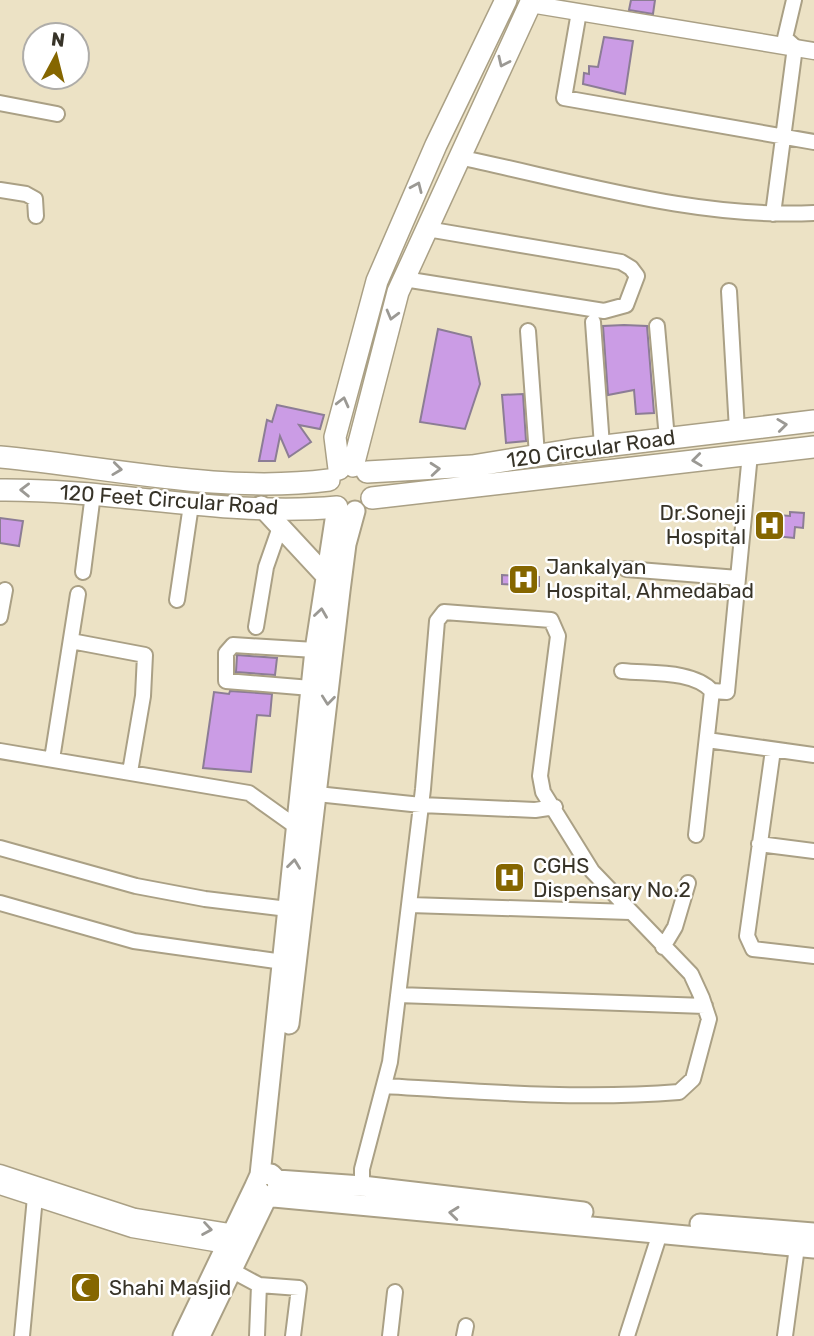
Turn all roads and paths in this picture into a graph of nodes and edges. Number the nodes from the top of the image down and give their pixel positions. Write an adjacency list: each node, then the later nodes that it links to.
1 (506, 0): 30 (main road, one-way to 1)
2 (794, 0): 5 (street)
3 (531, 2): 4 (street); 11 (main road, one-way to 11)
4 (579, 12): 5 (street); 9 (street)
5 (795, 47): 6 (street); 9 (street)
6 (814, 51)
7 (0, 103): 8 (street)
8 (57, 114)
9 (783, 137): 10 (street); 14 (street)
10 (814, 142)
11 (458, 157): 14 (street); 16 (main road)
12 (0, 190): 15 (street)
13 (814, 213): 14 (street)
14 (773, 214)
15 (36, 216)
16 (427, 229): 17 (main road); 17 (street)
17 (404, 279): 30 (main road, one-way to 30)
18 (729, 291): 23 (street)
19 (593, 322): 25 (street)
20 (657, 326): 24 (street)
21 (528, 331): 28 (street)
22 (814, 421): 23 (main road, 120 Circular Road, one-way to 22)
23 (737, 430): 24 (main road, 120 Circular Road)
24 (667, 439): 25 (main road, 120 Circular Road)
25 (602, 446): 28 (main road, 120 Circular Road)
26 (814, 447): 27 (main road, 120 Circular Road)
27 (750, 454): 33 (main road, 120 Circular Road, one-way to 33); 41 (street)
28 (537, 455): 30 (main road, 120 Circular Road, one-way to 28)
29 (0, 457): 30 (main road, 120 Feet Circular Road, one-way to 30)
30 (347, 472): 33 (main road); 36 (main road)
31 (0, 490): 32 (main road, 120 Feet Circular Road, one-way to 31)
32 (93, 494): 34 (main road, 120 Feet Circular Road); 39 (street)
33 (372, 498): 36 (main road)
34 (191, 505): 35 (main road, 120 Feet Circular Road); 44 (street)
35 (261, 506): 36 (main road, 120 Feet Circular Road); 37 (main road)
36 (346, 509): 40 (main road); 58 (main road, one-way to 58)
37 (280, 527): 40 (main road); 46 (street)
38 (626, 569): 41 (street)
39 (83, 572)
40 (326, 576): 48 (main road, one-way to 40)
41 (738, 578): 51 (street)
42 (5, 590): 45 (street)
43 (78, 594): 47 (street)
44 (177, 600)
45 (0, 617)
46 (256, 627)
47 (71, 640): 56 (street); 57 (street)
48 (315, 650): 50 (main road); 50 (street)
49 (622, 671): 51 (street)
50 (312, 688): 61 (main road)
51 (712, 691): 52 (street)
52 (707, 740): 53 (street); 62 (street)
53 (773, 750): 55 (street); 63 (street)
54 (0, 751): 56 (street)
55 (814, 755)
56 (52, 759): 57 (street)
57 (130, 772): 61 (street)
58 (317, 794): 59 (street); 78 (main road)
59 (421, 805): 60 (street); 60 (street); 68 (street)
60 (555, 807): 70 (street)
61 (298, 828): 69 (main road, one-way to 61)
62 (696, 835)
63 (759, 845): 65 (street); 72 (street)
64 (0, 848): 69 (street)
65 (814, 851)
66 (688, 883): 71 (street)
67 (0, 903): 73 (street)
68 (410, 905): 70 (street); 74 (street)
69 (288, 909): 73 (main road)
70 (630, 912): 71 (street)
71 (663, 947): 75 (street)
72 (814, 956)
73 (283, 962): 78 (main road)
74 (398, 995): 75 (street); 76 (street)
75 (705, 1006): 76 (street)
76 (385, 1086): 80 (street)
77 (0, 1173): 82 (street)
78 (267, 1185): 80 (main road); 83 (main road, one-way to 78); 86 (main road)
79 (0, 1186): 81 (street)
80 (362, 1186): 83 (main road)
81 (35, 1197): 82 (street); 91 (street)
82 (134, 1223): 86 (street)
83 (626, 1223): 84 (main road); 85 (main road)
84 (660, 1233): 87 (main road); 97 (street)
85 (814, 1233)
86 (237, 1240): 88 (main road); 92 (main road)
87 (806, 1247): 98 (street)
88 (231, 1270): 89 (street); 93 (main road)
89 (258, 1285): 94 (street); 95 (street)
90 (395, 1292): 96 (street)
91 (22, 1336)
92 (183, 1336)
93 (200, 1336)
94 (257, 1336)
95 (293, 1336)
96 (390, 1336)
97 (627, 1336)
98 (785, 1336)

